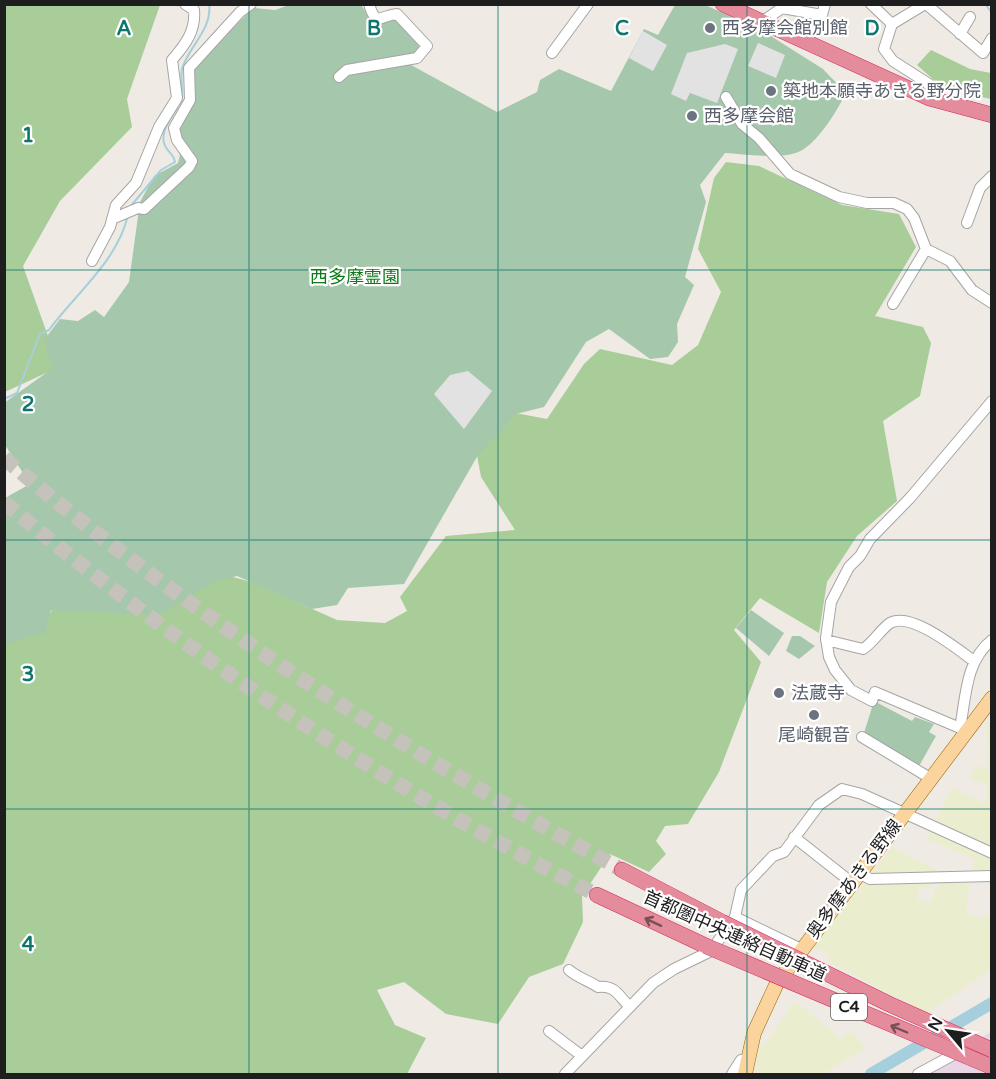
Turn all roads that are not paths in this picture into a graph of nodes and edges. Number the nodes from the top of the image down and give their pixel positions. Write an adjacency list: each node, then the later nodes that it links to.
1 (185, 4): 15 (street)
2 (251, 4): 16 (street)
3 (369, 4): 18 (street)
4 (588, 4): 17 (street)
5 (723, 4): 10 (highway)
6 (825, 4): 10 (street)
7 (871, 4): 12 (street)
8 (925, 4): 9 (street); 12 (street)
9 (940, 9): 13 (street)
10 (753, 14): 20 (highway)
11 (970, 16): 13 (street)
12 (892, 24): 20 (street)
13 (960, 34): 14 (street)
14 (992, 38)
15 (187, 42): 16 (street); 23 (street)
16 (205, 46): 23 (street)
17 (552, 53)
18 (339, 77)
19 (726, 97): 25 (street)
20 (929, 98): 21 (highway)
21 (992, 115)
22 (992, 176): 24 (street)
23 (117, 217): 26 (street)
24 (967, 223)
25 (926, 249): 27 (street); 28 (street)
26 (92, 261)
27 (992, 303)
28 (893, 304)
29 (990, 405): 30 (street)
30 (826, 640): 32 (street); 34 (street)
31 (992, 640): 32 (street)
32 (974, 661): 34 (street)
33 (992, 698): 34 (main road, 奥多摩あきる野線)
34 (963, 731): 36 (main road, 奥多摩あきる野線)
35 (862, 737): 36 (street)
36 (930, 778): 37 (main road, 奥多摩あきる野線)
37 (904, 813): 38 (street); 39 (street); 42 (main road, 奥多摩あきる野線)
38 (794, 837): 42 (street); 44 (street)
39 (992, 853)
40 (622, 870): 44 (highway, 首都圏中央連絡自動車道 / C4)
41 (992, 876): 42 (street)
42 (855, 878): 45 (main road, 奥多摩あきる野線)
43 (597, 895): 53 (highway, 首都圏中央連絡自動車道 / C4, one-way to 43, bridge)
44 (729, 919): 45 (street); 47 (street); 49 (highway, 首都圏中央連絡自動車道 / C4, bridge)
45 (801, 949): 52 (main road, 奥多摩あきる野線)
46 (569, 970): 47 (street)
47 (629, 1006): 51 (street)
48 (549, 1030): 51 (street)
49 (992, 1050)
50 (953, 1055): 57 (street)
51 (582, 1056): 54 (street)
52 (747, 1059): 55 (street); 56 (main road, 奥多摩あきる野線)
53 (992, 1067)
54 (566, 1074)
55 (732, 1074)
56 (745, 1074)
57 (918, 1074)

